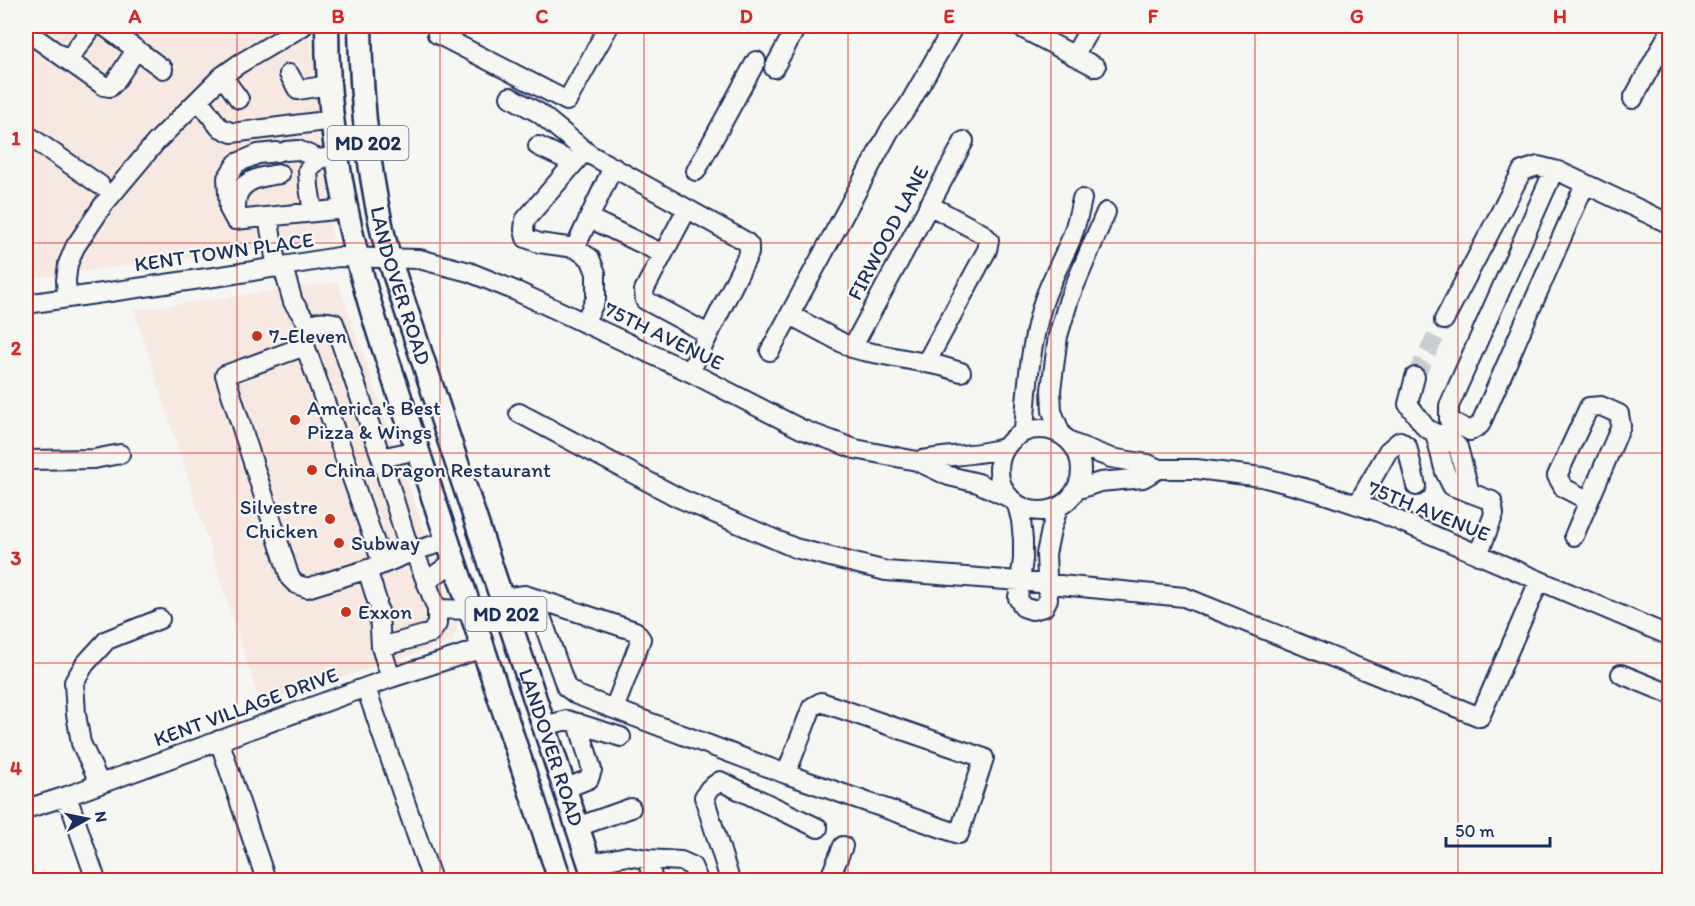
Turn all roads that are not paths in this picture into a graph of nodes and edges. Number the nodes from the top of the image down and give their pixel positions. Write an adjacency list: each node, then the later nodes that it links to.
1 (96, 26): 16 (street)
2 (101, 26): 14 (street)
3 (303, 26): 22 (street)
4 (327, 26): 23 (main road, LANDOVER ROAD / MD 202)
5 (360, 26): 52 (main road, LANDOVER ROAD / MD 202)
6 (441, 26): 7 (street)
7 (609, 26)
8 (797, 26): 19 (street)
9 (954, 26): 56 (street)
10 (1018, 26): 15 (street)
11 (1090, 26): 15 (street)
12 (26, 31): 16 (street)
13 (1670, 31): 26 (street)
14 (136, 50): 16 (street); 20 (street)
15 (1074, 56): 18 (street)
16 (68, 60)
17 (756, 61): 36 (street)
18 (1096, 67)
19 (774, 68)
20 (163, 69)
21 (289, 74): 23 (street)
22 (222, 76): 25 (street); 27 (street)
23 (329, 85): 28 (main road, LANDOVER ROAD / MD 202)
24 (510, 97): 32 (street)
25 (239, 99)
26 (1633, 99)
27 (199, 100): 28 (street); 54 (street)
28 (333, 120): 33 (main road, LANDOVER ROAD / MD 202)
29 (26, 134): 38 (street)
30 (964, 141): 40 (street, FIRWOOD LANE)
31 (538, 146): 32 (street)
32 (582, 157): 34 (street); 49 (street)
33 (321, 162): 41 (main road, LANDOVER ROAD / MD 202); 43 (street); 47 (street); 47 (street)
34 (613, 167): 42 (street); 46 (street)
35 (1554, 170): 37 (street); 37 (street); 57 (street)
36 (696, 171)
37 (1585, 184): 48 (street)
38 (100, 185)
39 (1082, 199): 69 (street)
40 (929, 205): 62 (street, FIRWOOD LANE); 64 (street)
41 (346, 209): 43 (street); 51 (main road, LANDOVER ROAD / MD 202)
42 (687, 209): 50 (street); 60 (street)
43 (313, 212): 45 (street)
44 (1106, 212): 70 (street)
45 (268, 217): 47 (street); 53 (street)
46 (589, 218): 49 (street); 50 (street)
47 (235, 220)
48 (1670, 224)
49 (575, 248): 58 (street)
50 (663, 254): 60 (street)
51 (356, 258): 52 (street, KENT TOWN PLACE); 53 (street, KENT TOWN PLACE); 72 (main road, LANDOVER ROAD / MD 202)
52 (389, 258): 58 (street, 75TH AVENUE); 93 (main road, LANDOVER ROAD / MD 202)
53 (280, 267): 54 (street, KENT TOWN PLACE); 59 (street)
54 (67, 297): 55 (street, KENT TOWN PLACE)
55 (26, 304)
56 (790, 315): 62 (street); 63 (street)
57 (1444, 320)
58 (584, 323): 65 (street, 75TH AVENUE)
59 (309, 326): 61 (street); 74 (street)
60 (708, 334): 65 (street)
61 (305, 346): 88 (street); 88 (street)
62 (852, 348): 64 (street)
63 (770, 351)
64 (926, 363): 66 (street)
65 (690, 372): 76 (street, 75TH AVENUE)
66 (961, 372)
67 (1415, 377): 87 (street)
68 (519, 414): 89 (street)
69 (1024, 431): 70 (street); 71 (street)
70 (1066, 438): 77 (street, 75TH AVENUE); 79 (street)
71 (1004, 448): 76 (street, 75TH AVENUE); 81 (street)
72 (417, 450): 74 (street); 86 (main road, LANDOVER ROAD / MD 202)
73 (120, 454): 75 (street)
74 (380, 454): 85 (street)
75 (26, 460)
76 (917, 461): 81 (street, 75TH AVENUE)
77 (1159, 469): 79 (street, 75TH AVENUE); 82 (street, 75TH AVENUE)
78 (1416, 486): 82 (street)
79 (1076, 490): 83 (street)
80 (1589, 501): 80 (street); 84 (street)
81 (1013, 502): 83 (street); 89 (street)
82 (1357, 505): 87 (street, 75TH AVENUE)
83 (1058, 507): 92 (street)
84 (1574, 536)
85 (414, 550): 86 (street); 88 (street); 91 (street)
86 (450, 551): 91 (street); 96 (main road, LANDOVER ROAD / MD 202)
87 (1478, 555): 90 (street, 75TH AVENUE)
88 (372, 567): 99 (street)
89 (1019, 581): 92 (street); 92 (street)
90 (1539, 581): 92 (street); 98 (street, 75TH AVENUE)
91 (426, 582): 95 (street)
92 (1046, 584)
93 (501, 598): 94 (street); 107 (main road, LANDOVER ROAD / MD 202)
94 (536, 599): 105 (street); 105 (street)
95 (437, 609): 96 (street); 99 (street)
96 (470, 610): 100 (main road, LANDOVER ROAD / MD 202)
97 (160, 619): 111 (street)
98 (1670, 636)
99 (381, 647): 102 (street)
100 (483, 648): 102 (street, KENT VILLAGE DRIVE); 124 (main road, LANDOVER ROAD / MD 202)
101 (1621, 674): 104 (street)
102 (391, 678): 103 (street, KENT VILLAGE DRIVE)
103 (366, 688): 109 (street, KENT VILLAGE DRIVE); 123 (street)
104 (1670, 694)
105 (614, 709): 110 (street)
106 (578, 723): 107 (street); 108 (street); 112 (street)
107 (544, 726): 112 (main road, LANDOVER ROAD / MD 202)
108 (621, 737)
109 (219, 740): 111 (street, KENT VILLAGE DRIVE); 122 (street)
110 (786, 774): 110 (street)
111 (100, 784): 113 (street, KENT VILLAGE DRIVE)
112 (564, 789): 116 (main road, LANDOVER ROAD / MD 202)
113 (67, 796): 115 (street, KENT VILLAGE DRIVE); 121 (street)
114 (631, 808): 116 (street)
115 (26, 809)
116 (577, 827): 120 (main road, LANDOVER ROAD / MD 202)
117 (818, 828): 127 (street)
118 (843, 846): 128 (street)
119 (647, 858): 120 (street); 125 (street); 126 (street)
120 (592, 872)
121 (96, 880)
122 (266, 880)
123 (432, 880)
124 (560, 880)
125 (653, 880)
126 (698, 880)
127 (730, 880)
128 (829, 880)

